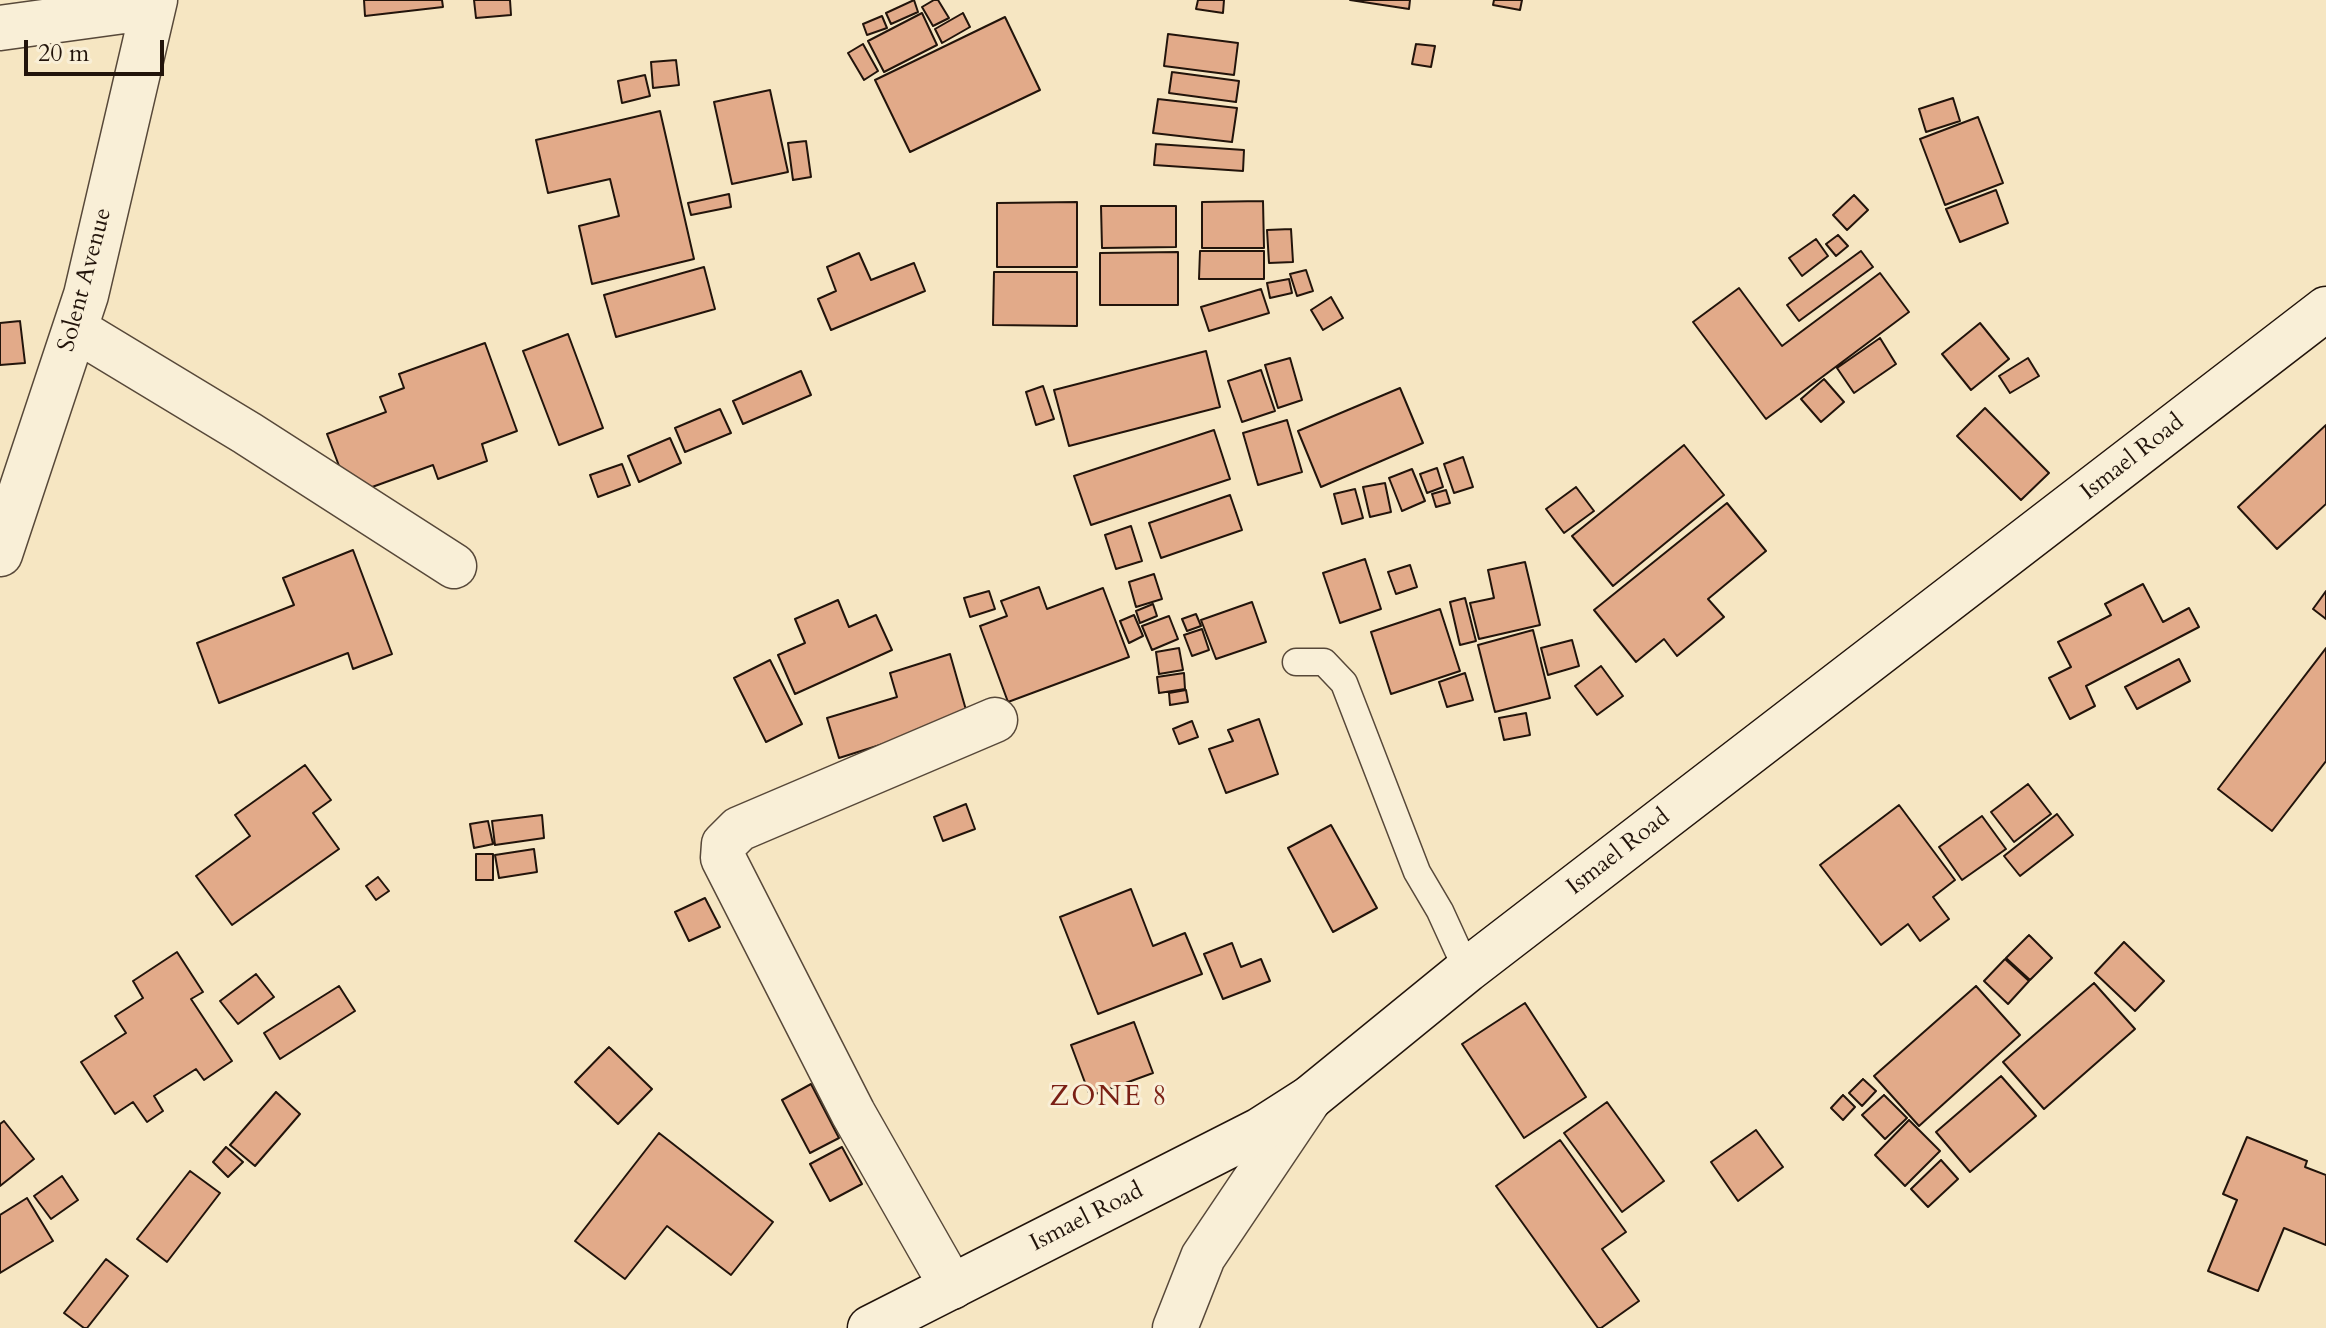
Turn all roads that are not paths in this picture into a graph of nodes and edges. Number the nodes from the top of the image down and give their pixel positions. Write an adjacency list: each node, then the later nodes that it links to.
1 (154, 4): 2 (street); 4 (street, Solent Avenue)
2 (0, 28)
3 (2326, 309): 10 (street, Ismael Road)
4 (75, 329): 5 (street, Solent Avenue); 7 (street)
5 (16, 462): 6 (street, Solent Avenue)
6 (0, 554)
7 (454, 566)
8 (1296, 662): 10 (lane)
9 (995, 720): 12 (street)
10 (1467, 970): 11 (street, Ismael Road)
11 (1310, 1098): 12 (street, Ismael Road); 14 (street)
12 (952, 1287): 13 (street, Ismael Road)
13 (870, 1328)
14 (1175, 1328)

